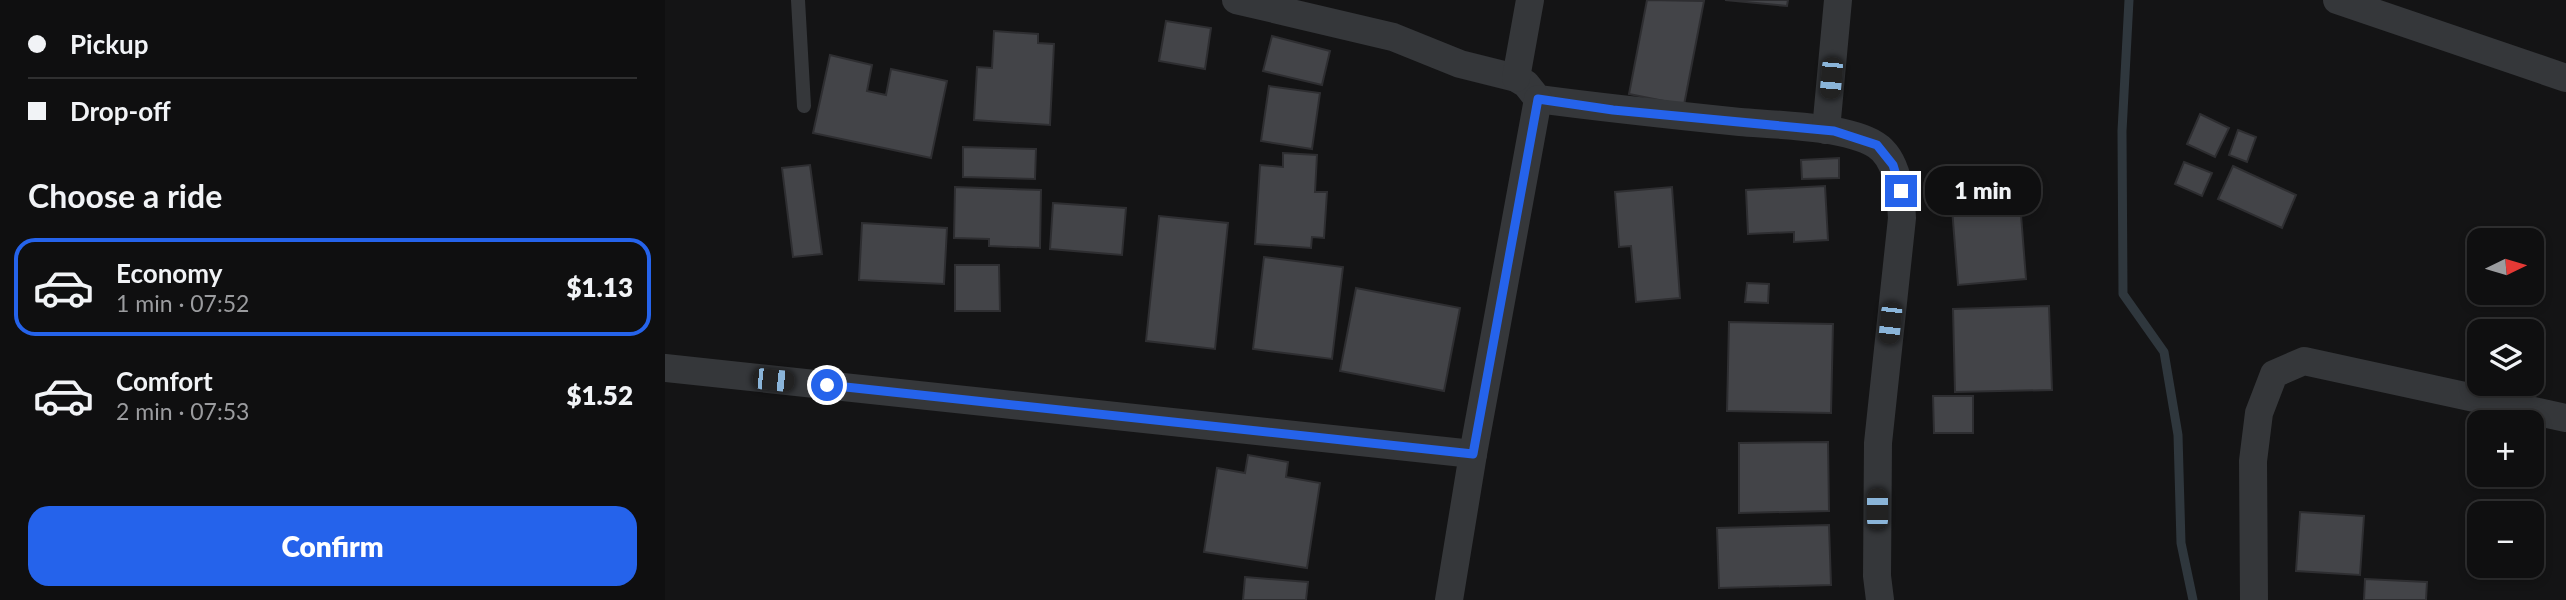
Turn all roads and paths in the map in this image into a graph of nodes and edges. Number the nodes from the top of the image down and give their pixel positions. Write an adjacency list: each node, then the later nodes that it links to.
1 (798, 0): 9 (lane)
2 (1236, 0): 6 (street)
3 (1530, 0): 6 (street)
4 (1838, 0): 10 (street)
5 (2337, 0): 7 (street)
6 (1516, 78): 8 (street)
7 (2566, 78)
8 (1538, 99): 10 (street); 13 (street)
9 (804, 106)
10 (1826, 130): 15 (street)
11 (665, 368): 13 (street)
12 (2566, 418): 16 (street)
13 (1473, 454): 14 (street)
14 (1449, 600)
15 (1880, 600)
16 (2254, 600)

